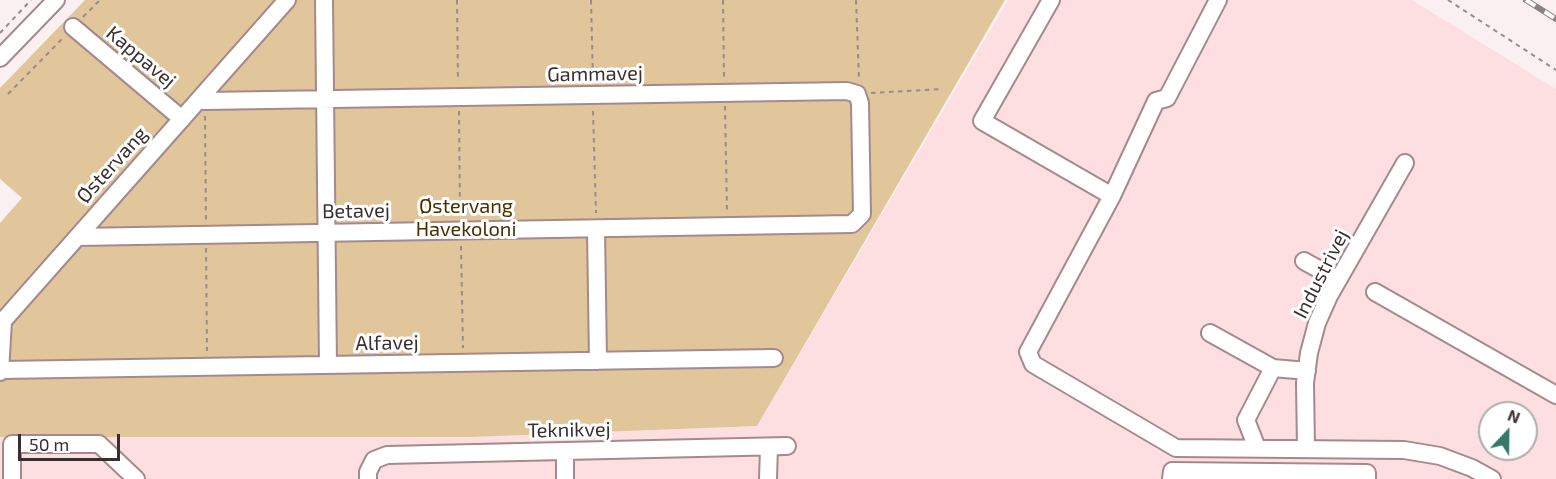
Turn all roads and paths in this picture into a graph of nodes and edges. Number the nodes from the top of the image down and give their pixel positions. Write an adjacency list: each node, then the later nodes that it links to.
1 (31, 0): 14 (path)
2 (56, 0): 15 (street)
3 (100, 0): 13 (path)
4 (287, 0): 24 (street, Østervang)
5 (324, 0): 23 (street)
6 (457, 0): 22 (path)
7 (591, 0): 21 (path)
8 (723, 0): 18 (path)
9 (856, 0): 19 (path)
10 (1051, 0): 27 (street)
11 (1218, 0): 27 (street)
12 (1448, 0): 16 (path)
13 (73, 27): 20 (path); 25 (street, Kappavej)
14 (0, 33)
15 (0, 58)
16 (1556, 70)
17 (943, 89): 19 (path)
18 (725, 93): 19 (street, Gammavej); 21 (street, Gammavej); 28 (path)
19 (856, 93): 28 (street, Betavej)
20 (8, 94)
21 (593, 95): 22 (street, Gammavej); 29 (path)
22 (458, 96): 23 (street, Gammavej); 30 (path)
23 (325, 98): 24 (street, Gammavej); 31 (street)
24 (199, 100): 25 (street, Østervang)
25 (182, 119): 32 (street, Østervang)
26 (1405, 163): 34 (street, Industrivej)
27 (1112, 196): 47 (street)
28 (727, 226): 29 (street, Betavej)
29 (596, 229): 30 (street, Betavej); 38 (street)
30 (461, 231): 31 (street, Betavej); 39 (path)
31 (327, 233): 32 (street, Betavej); 40 (street)
32 (77, 237): 42 (street, Østervang)
33 (1304, 261): 34 (street)
34 (1338, 280): 43 (street, Industrivej)
35 (1375, 292): 44 (street)
36 (1210, 333): 41 (street)
37 (774, 358): 38 (street, Alfavej)
38 (598, 361): 39 (street, Alfavej)
39 (463, 363): 40 (street, Alfavej)
40 (328, 365): 42 (street, Alfavej)
41 (1273, 368): 43 (street); 47 (street)
42 (0, 371)
43 (1307, 371): 48 (street, Industrivej)
44 (1556, 396)
45 (787, 446): 46 (street, Teknikvej)
46 (769, 447): 49 (street, Teknikvej); 55 (street)
47 (1257, 448): 48 (street)
48 (1306, 448): 50 (street)
49 (565, 451): 53 (street, Teknikvej); 54 (street)
50 (1486, 477)
51 (12, 479): 52 (street)
52 (136, 479)
53 (368, 479)
54 (565, 479)
55 (768, 479)
56 (1171, 479): 57 (street)
57 (1367, 479)

